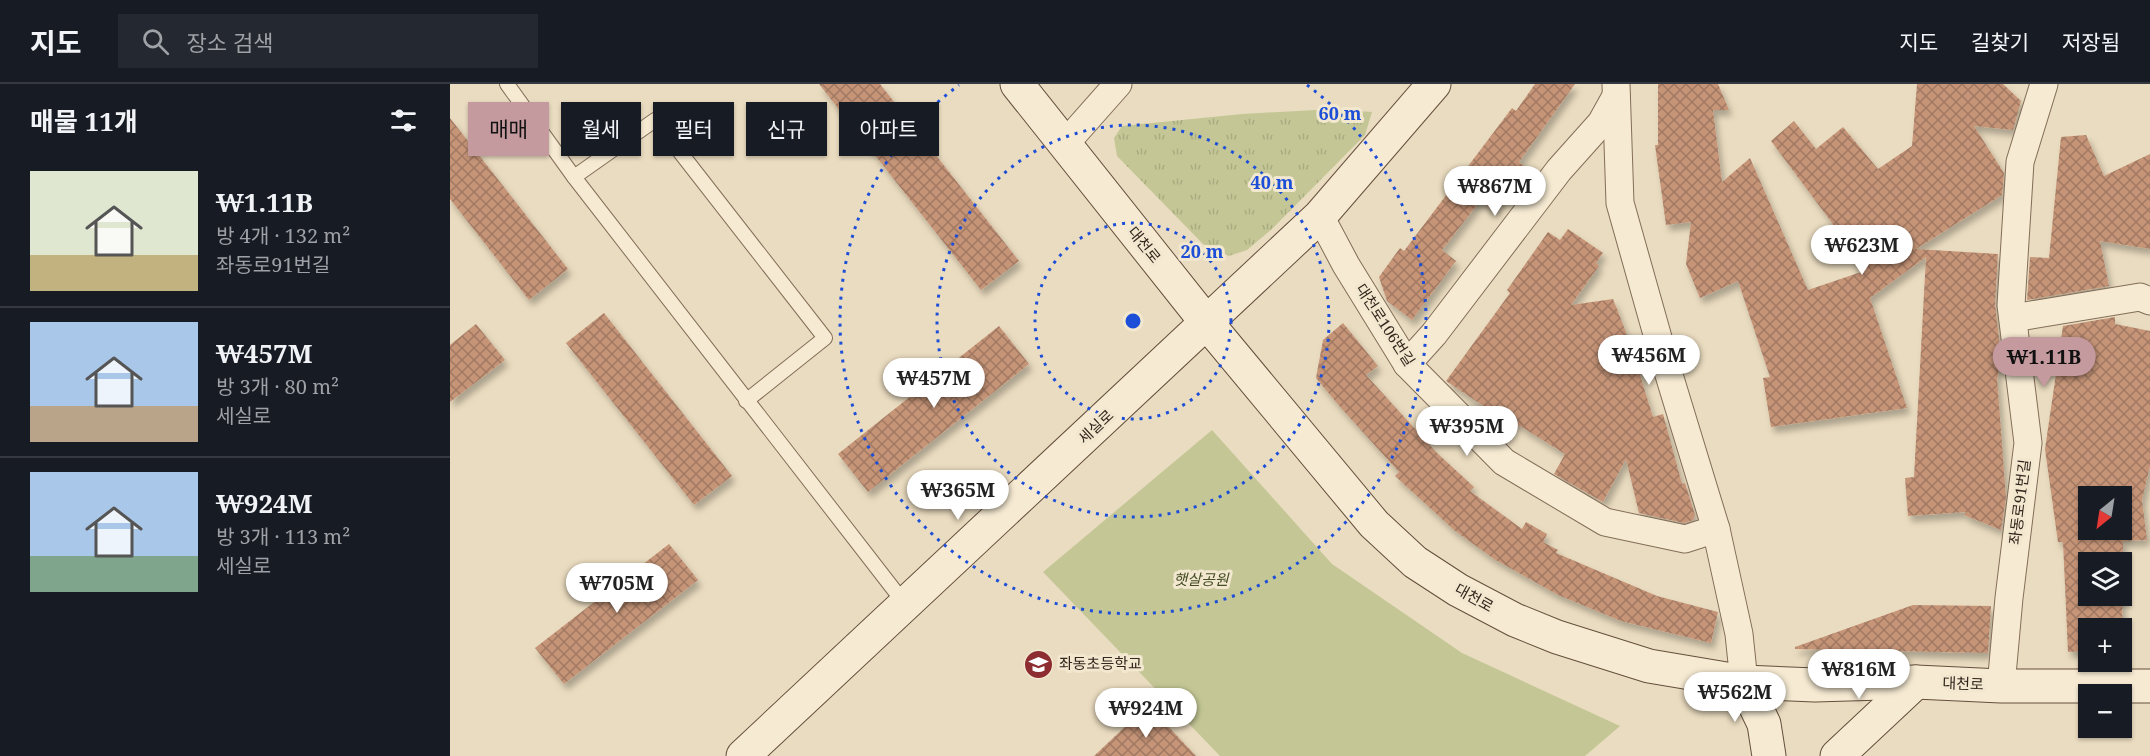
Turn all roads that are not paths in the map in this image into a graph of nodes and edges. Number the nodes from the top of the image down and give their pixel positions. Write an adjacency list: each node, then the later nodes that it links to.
1 (507, 84): 8 (lane)
2 (1017, 84): 7 (street, 대천로)
3 (1118, 84): 7 (street)
4 (1434, 84): 9 (street, 세실로)
5 (2044, 84): 11 (street, 좌동로91번길)
6 (1616, 89): 13 (street); 15 (street)
7 (1064, 145): 12 (street, 대천로)
8 (574, 177): 14 (lane); 14 (lane)
9 (1320, 216): 12 (street, 세실로); 13 (street, 대천로106번길)
10 (2150, 301): 11 (street)
11 (2013, 318): 19 (street, 좌동로91번길)
12 (1207, 323): 16 (street, 세실로); 17 (street, 대천로)
13 (1407, 364): 15 (street, 대천로106번길)
14 (746, 401): 16 (lane)
15 (1716, 529): 17 (street)
16 (906, 605): 21 (street, 세실로)
17 (1744, 682): 18 (street, 대천로); 22 (street)
18 (1916, 682): 19 (street, 대천로); 23 (street)
19 (2001, 686): 20 (street, 대천로)
20 (2150, 686)
21 (743, 756)
22 (1769, 756)
23 (1837, 756)

